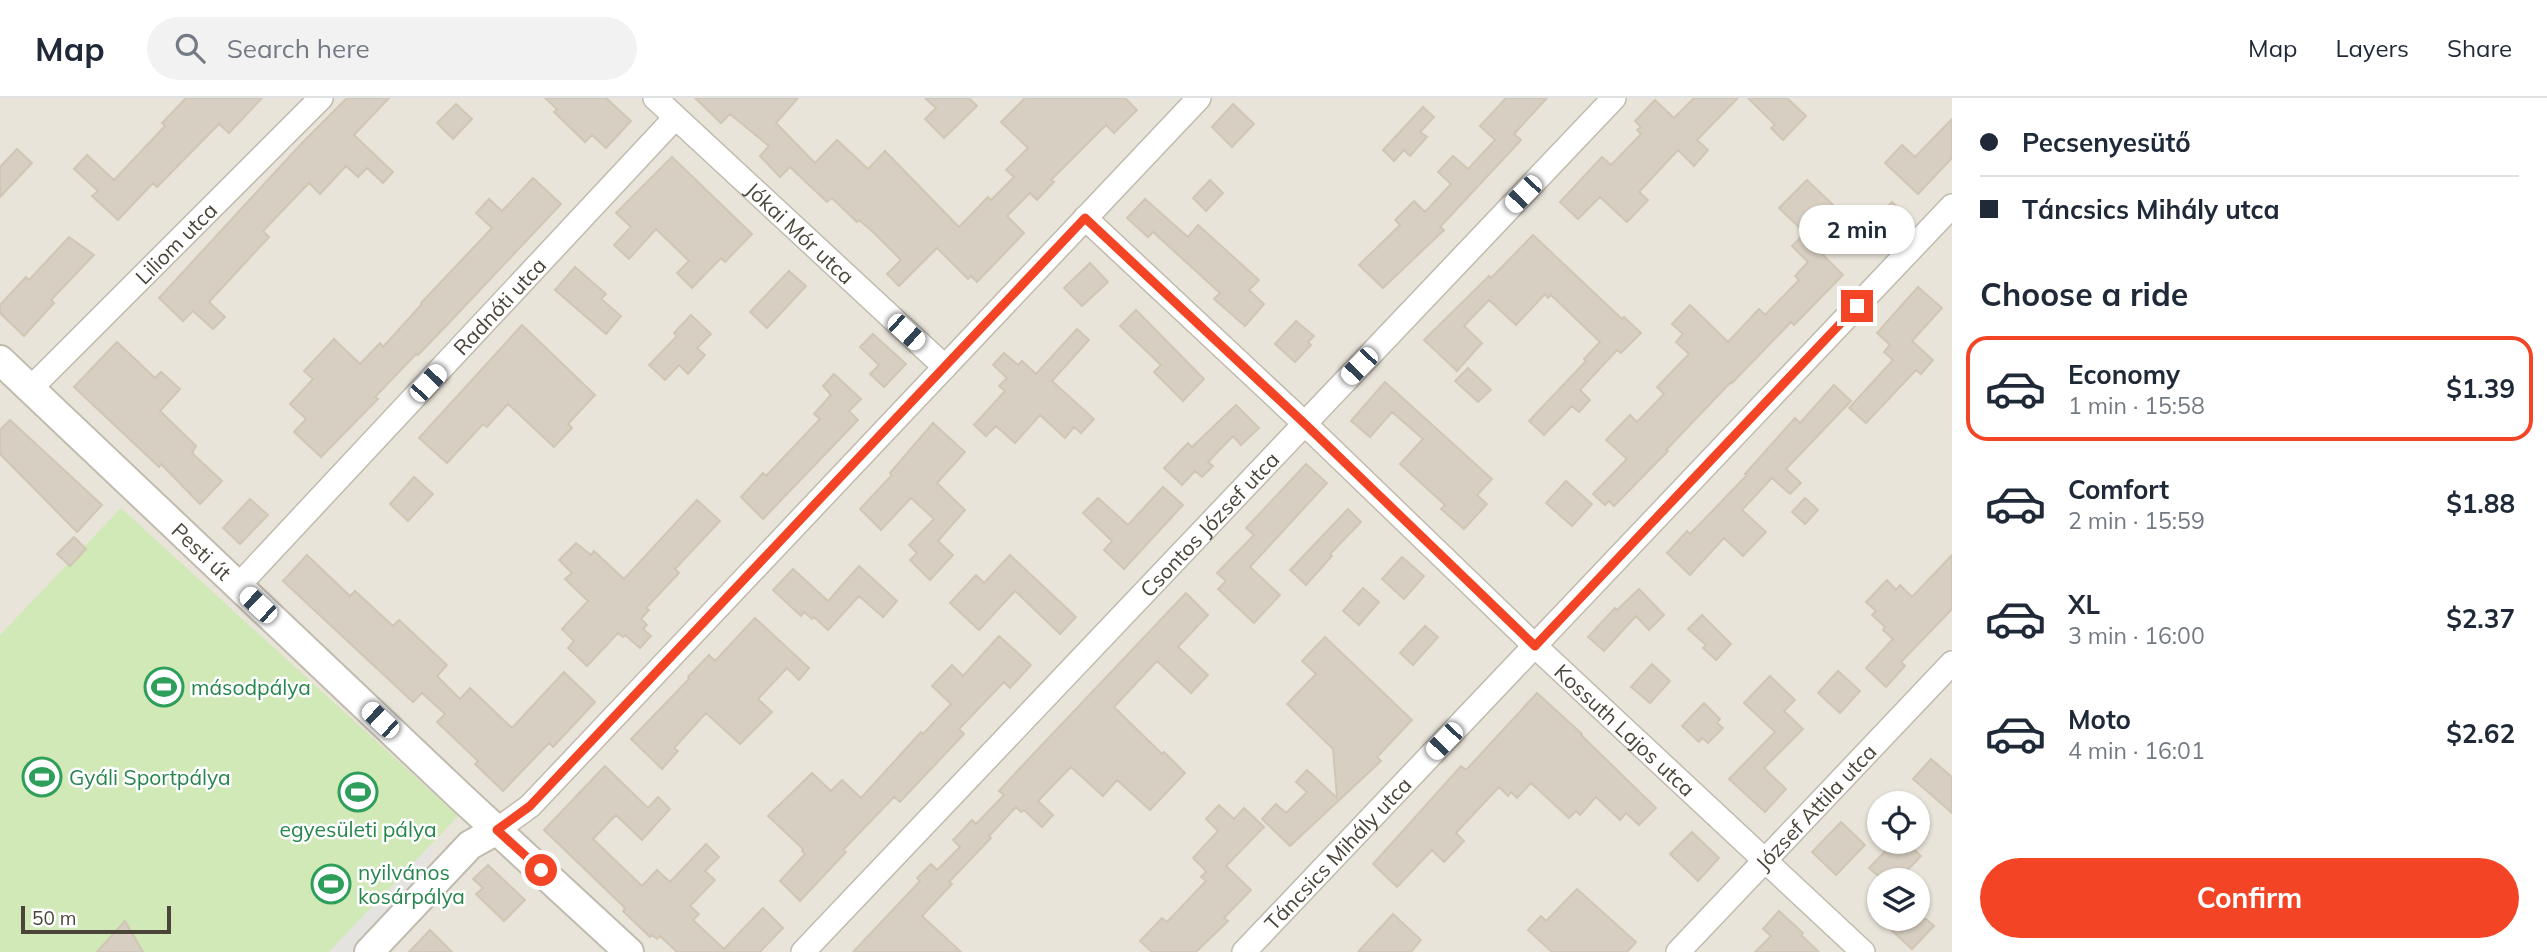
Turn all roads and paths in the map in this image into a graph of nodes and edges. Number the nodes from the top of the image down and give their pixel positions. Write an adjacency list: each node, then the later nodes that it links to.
1 (321, 98): 8 (street, Liliom utca)
2 (1199, 98): 6 (street)
3 (1614, 98): 9 (street, Csontos József utca)
4 (666, 105): 7 (street, Jókai Mór utca); 10 (street, Radnóti utca)
5 (1952, 206): 11 (street, Táncsics Mihály utca)
6 (1085, 218): 7 (street); 9 (street, Kossuth Lajos utca)
7 (945, 367): 13 (street)
8 (11, 377): 10 (street, Pesti út)
9 (1304, 423): 11 (street, Kossuth Lajos utca); 17 (street, Csontos József utca)
10 (238, 586): 13 (street, Pesti út)
11 (1535, 646): 14 (street, Kossuth Lajos utca); 18 (street, Táncsics Mihály utca)
12 (1952, 663): 14 (street, József Attila utca)
13 (497, 830): 15 (street); 16 (street, Pesti út)
14 (1765, 860): 19 (street, József Attila utca); 20 (street, Kossuth Lajos utca)
15 (369, 952)
16 (629, 952)
17 (803, 952)
18 (1244, 952)
19 (1678, 952)
20 (1863, 952)

